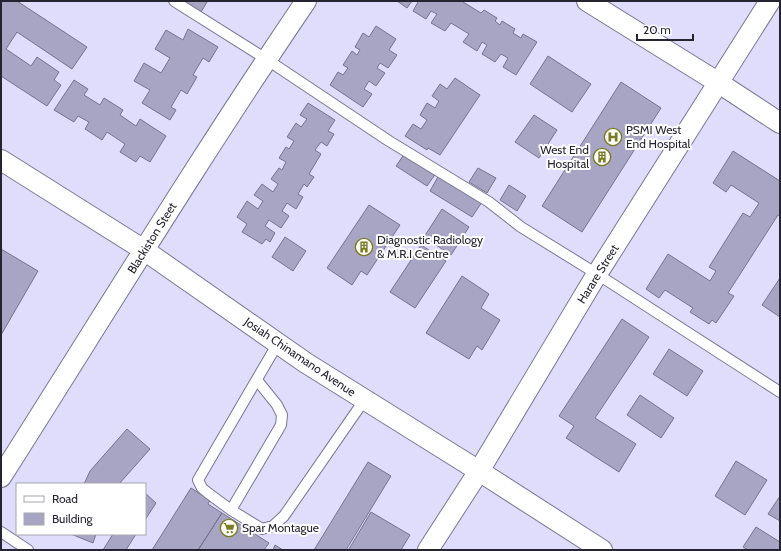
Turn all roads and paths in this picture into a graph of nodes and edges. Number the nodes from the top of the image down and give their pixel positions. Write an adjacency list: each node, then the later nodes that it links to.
1 (174, 1): 5 (lane)
2 (306, 1): 5 (street, Blackiston Steet)
3 (587, 1): 6 (street)
4 (770, 1): 6 (street, Harare Street)
5 (266, 59): 9 (street, Blackiston Steet); 10 (lane)
6 (719, 83): 7 (street); 10 (street, Harare Street)
7 (780, 123)
8 (1, 160): 9 (street, Josiah Chinamano Avenue)
9 (144, 250): 11 (street, Josiah Chinamano Avenue); 16 (street, Blackiston Steet)
10 (597, 274): 13 (lane); 15 (street, Harare Street)
11 (278, 344): 12 (lane); 14 (street, Josiah Chinamano Avenue)
12 (257, 380): 17 (lane); 17 (lane)
13 (780, 392)
14 (365, 399): 15 (street, Josiah Chinamano Avenue); 17 (lane)
15 (479, 471): 20 (street, Harare Street); 21 (street, Josiah Chinamano Avenue)
16 (1, 477)
17 (231, 510)
18 (1, 532): 19 (lane)
19 (28, 550)
20 (428, 550)
21 (602, 550)

